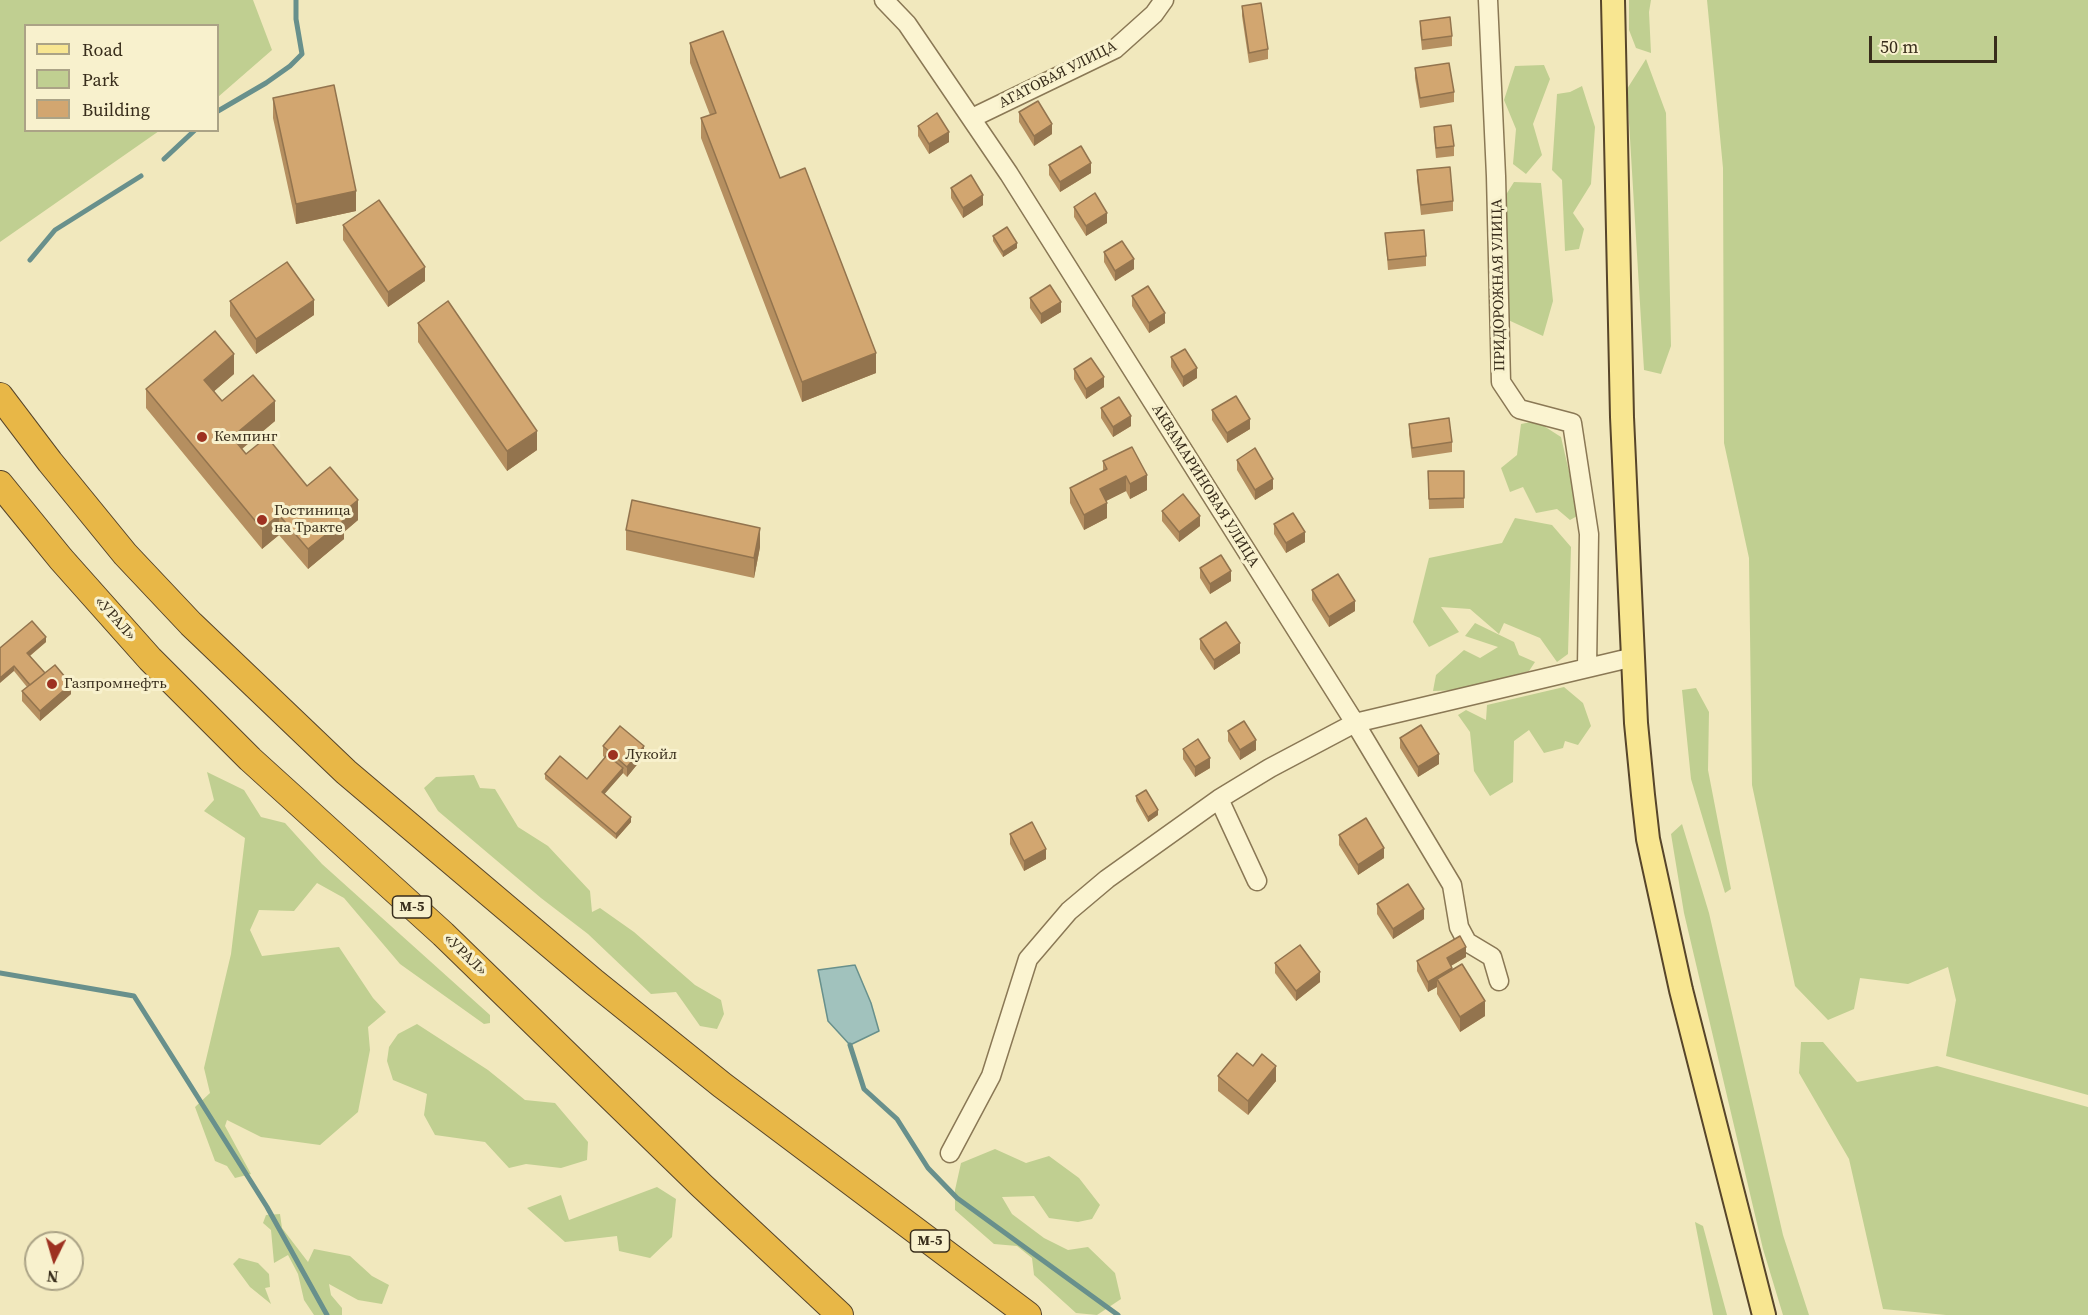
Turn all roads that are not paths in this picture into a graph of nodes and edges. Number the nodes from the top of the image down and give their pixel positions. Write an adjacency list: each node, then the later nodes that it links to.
1 (884, 0): 5 (street, АКВАМАРИНОВАЯ УЛИЦА)
2 (1164, 0): 5 (street, АГАТОВАЯ УЛИЦА)
3 (1488, 0): 9 (street, ПРИДОРОЖНАЯ УЛИЦА)
4 (1613, 0): 8 (main road)
5 (972, 118): 10 (street, АКВАМАРИНОВАЯ УЛИЦА)
6 (0, 396): 15 (highway, М-5)
7 (0, 484): 16 (highway, «УРАЛ» / М-5)
8 (1634, 657): 9 (street); 19 (main road)
9 (1587, 667): 10 (street)
10 (1355, 723): 11 (street); 13 (street, АКВАМАРИНОВАЯ УЛИЦА)
11 (1219, 799): 12 (street); 14 (street)
12 (1257, 880)
13 (1499, 981)
14 (950, 1153)
15 (902, 1220): 17 (highway); 18 (highway, М-5)
16 (840, 1315)
17 (1005, 1315)
18 (1028, 1315)
19 (1764, 1315)

